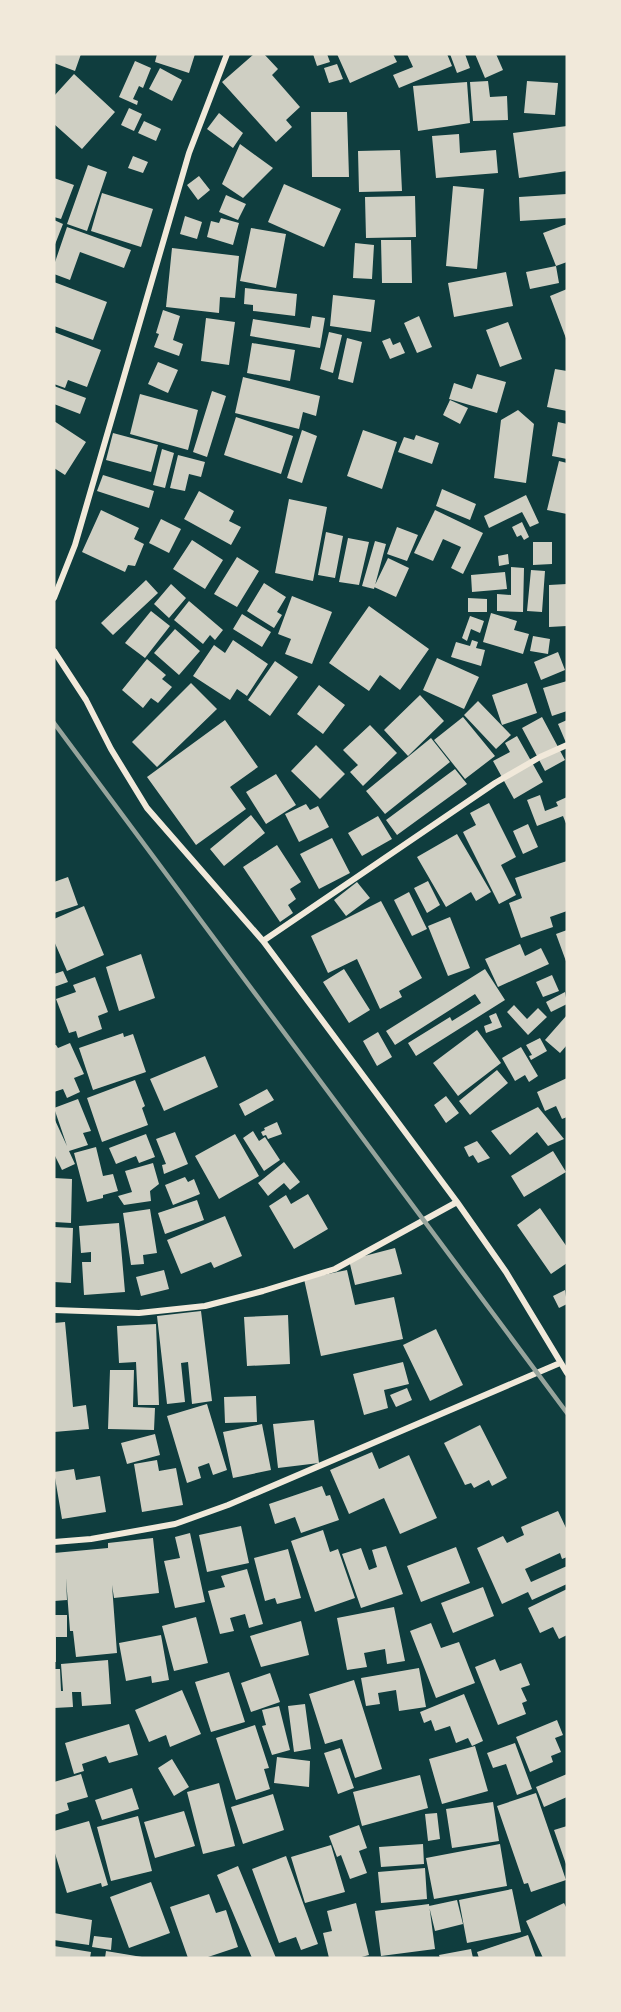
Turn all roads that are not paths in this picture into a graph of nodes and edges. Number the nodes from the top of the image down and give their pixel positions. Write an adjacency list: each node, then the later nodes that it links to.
1 (227, 54): 2 (street)
2 (54, 598)
3 (54, 651): 5 (street)
4 (567, 745): 5 (street)
5 (263, 941): 6 (street)
6 (457, 1202): 7 (street); 8 (street)
7 (54, 1310)
8 (560, 1363): 9 (street); 10 (street)
9 (567, 1373)
10 (54, 1542)

